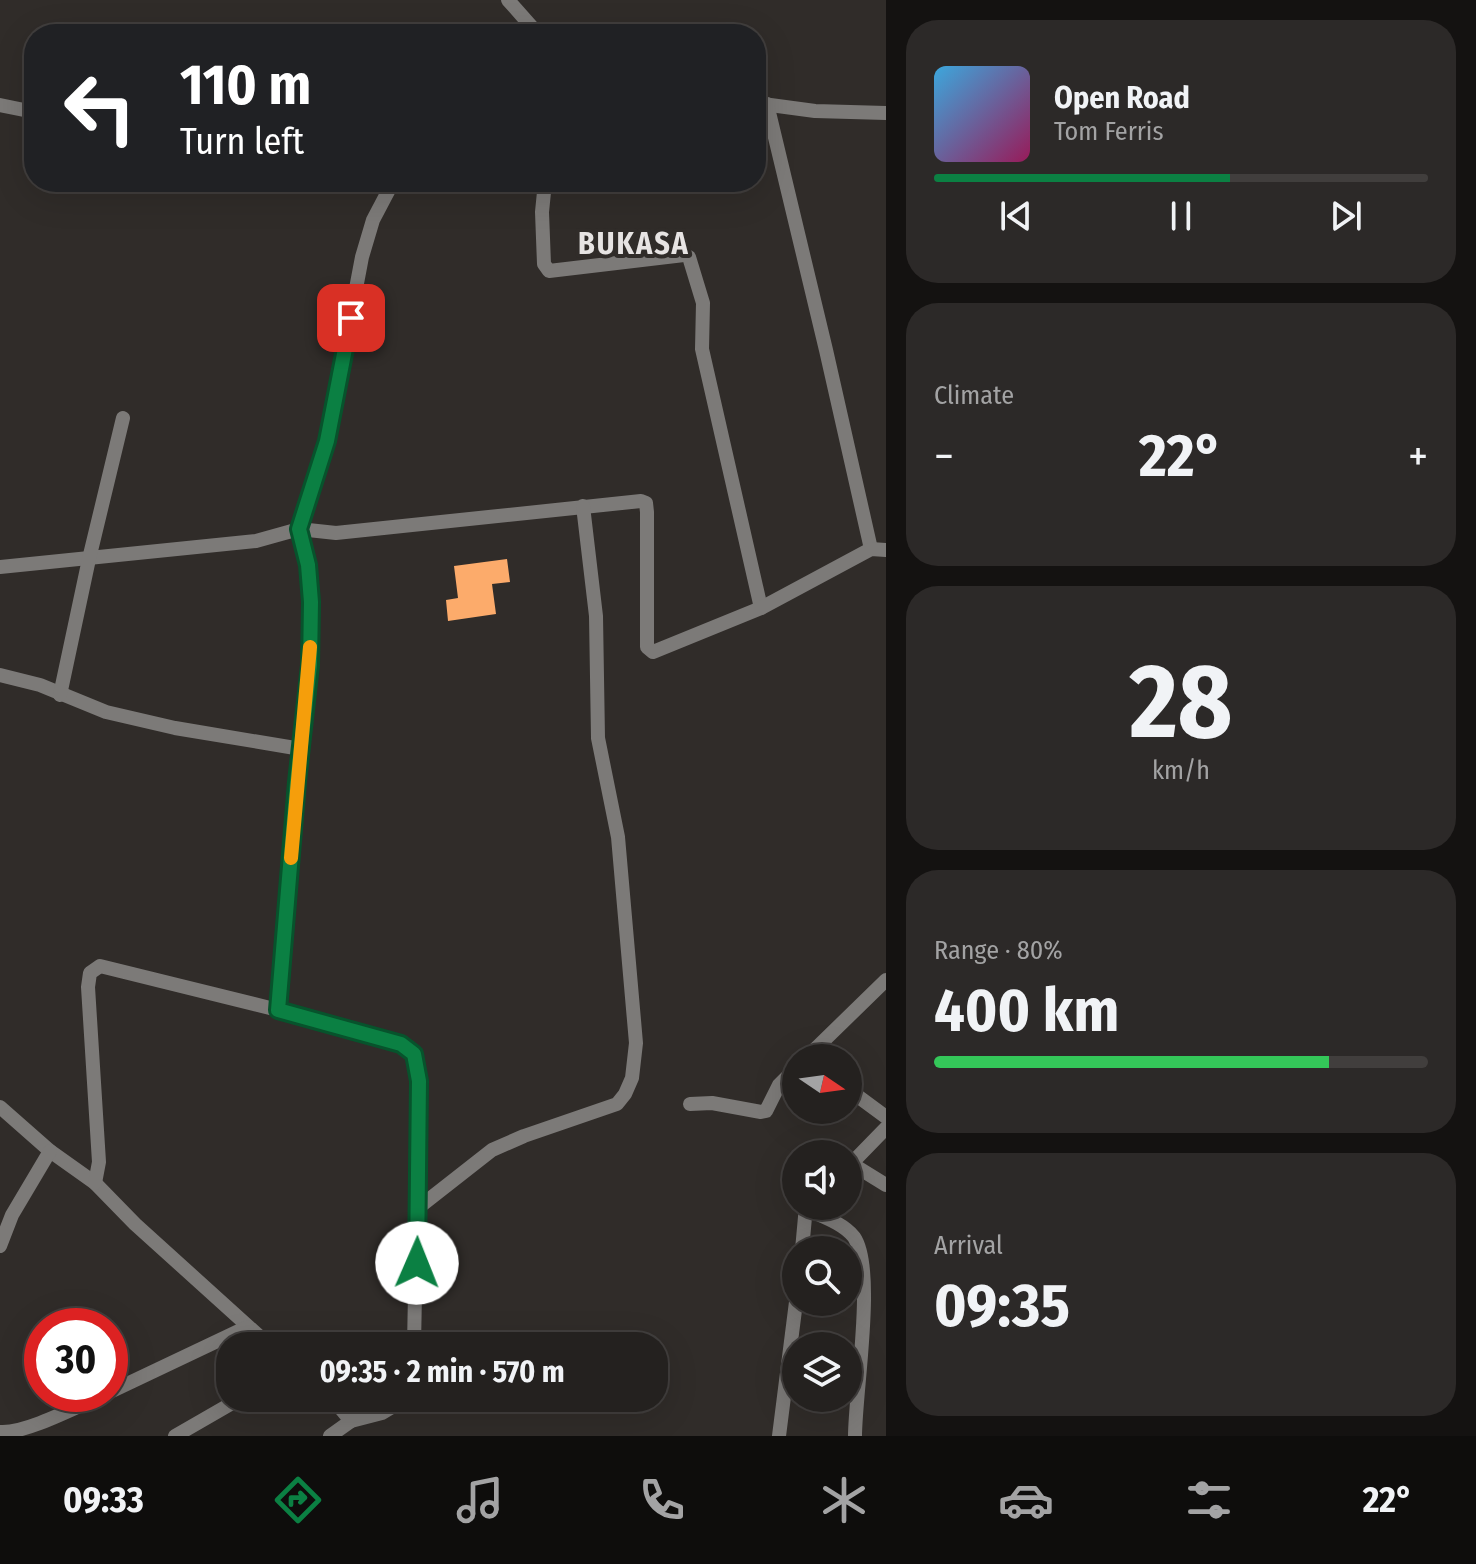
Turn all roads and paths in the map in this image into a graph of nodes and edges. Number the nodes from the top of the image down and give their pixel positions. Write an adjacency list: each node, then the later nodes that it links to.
1 (508, 0): 2 (street)
2 (529, 24)
3 (0, 105): 5 (street)
4 (766, 105): 6 (street)
5 (24, 110)
6 (886, 113)
7 (766, 123): 13 (street)
8 (388, 192): 12 (street)
9 (544, 192): 16 (street)
10 (123, 418): 14 (street)
11 (583, 506): 12 (street); 16 (street); 34 (street)
12 (299, 529): 14 (street); 19 (street)
13 (878, 550): 16 (street)
14 (89, 559): 15 (street); 18 (street)
15 (0, 567)
16 (761, 608)
17 (0, 675): 18 (street)
18 (60, 695): 19 (street)
19 (301, 749): 21 (street)
20 (886, 980): 22 (street)
21 (278, 1010): 32 (street); 34 (street)
22 (822, 1044)
23 (782, 1081): 25 (street)
24 (862, 1099): 27 (street)
25 (690, 1104)
26 (0, 1107): 29 (street)
27 (886, 1117)
28 (886, 1128): 30 (street)
29 (50, 1151): 32 (street); 35 (street)
30 (862, 1153)
31 (862, 1172): 33 (street)
32 (95, 1183): 39 (street)
33 (886, 1185)
34 (418, 1208): 41 (street)
35 (6, 1211): 37 (street)
36 (828, 1220): 52 (street)
37 (0, 1246)
38 (794, 1316): 51 (street)
39 (247, 1327): 40 (street); 42 (street)
40 (253, 1332)
41 (414, 1332)
42 (128, 1384)
43 (63, 1412): 48 (street)
44 (217, 1412): 49 (street)
45 (344, 1412): 47 (street)
46 (384, 1412): 47 (street)
47 (351, 1421): 50 (street)
48 (0, 1432)
49 (175, 1436)
50 (330, 1436)
51 (779, 1436)
52 (855, 1436)

